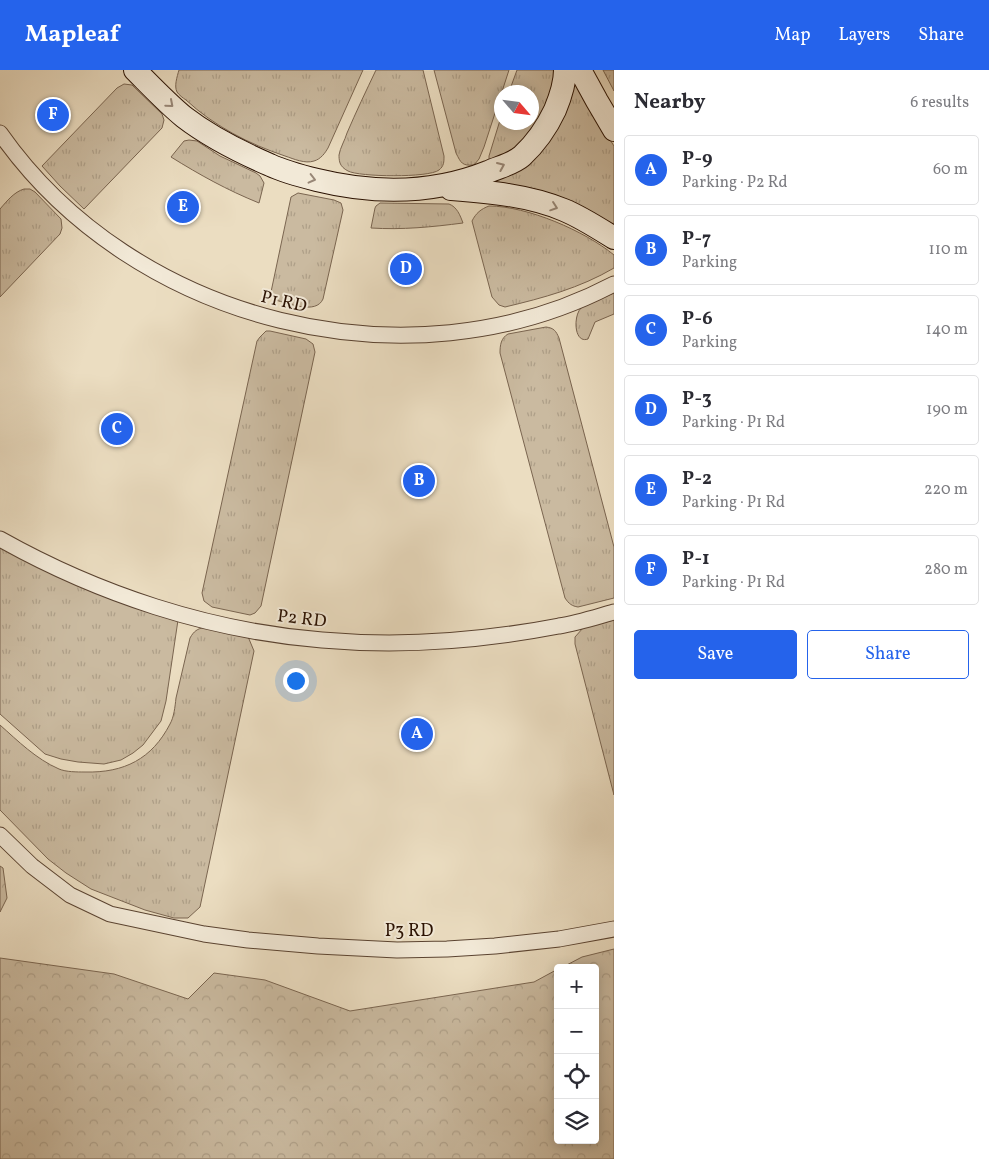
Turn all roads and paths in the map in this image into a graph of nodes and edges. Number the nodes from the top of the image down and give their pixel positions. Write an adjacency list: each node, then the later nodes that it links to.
1 (135, 70): 6 (main road, one-way to 6)
2 (565, 70): 6 (main road, one-way to 2)
3 (580, 70): 4 (main road)
4 (614, 130)
5 (0, 133): 8 (street, P1 RD)
6 (438, 186): 7 (main road, one-way to 7)
7 (614, 238)
8 (614, 284)
9 (0, 539): 10 (street, P2 RD)
10 (614, 612)
11 (0, 835): 12 (street, P3 RD)
12 (614, 929)

